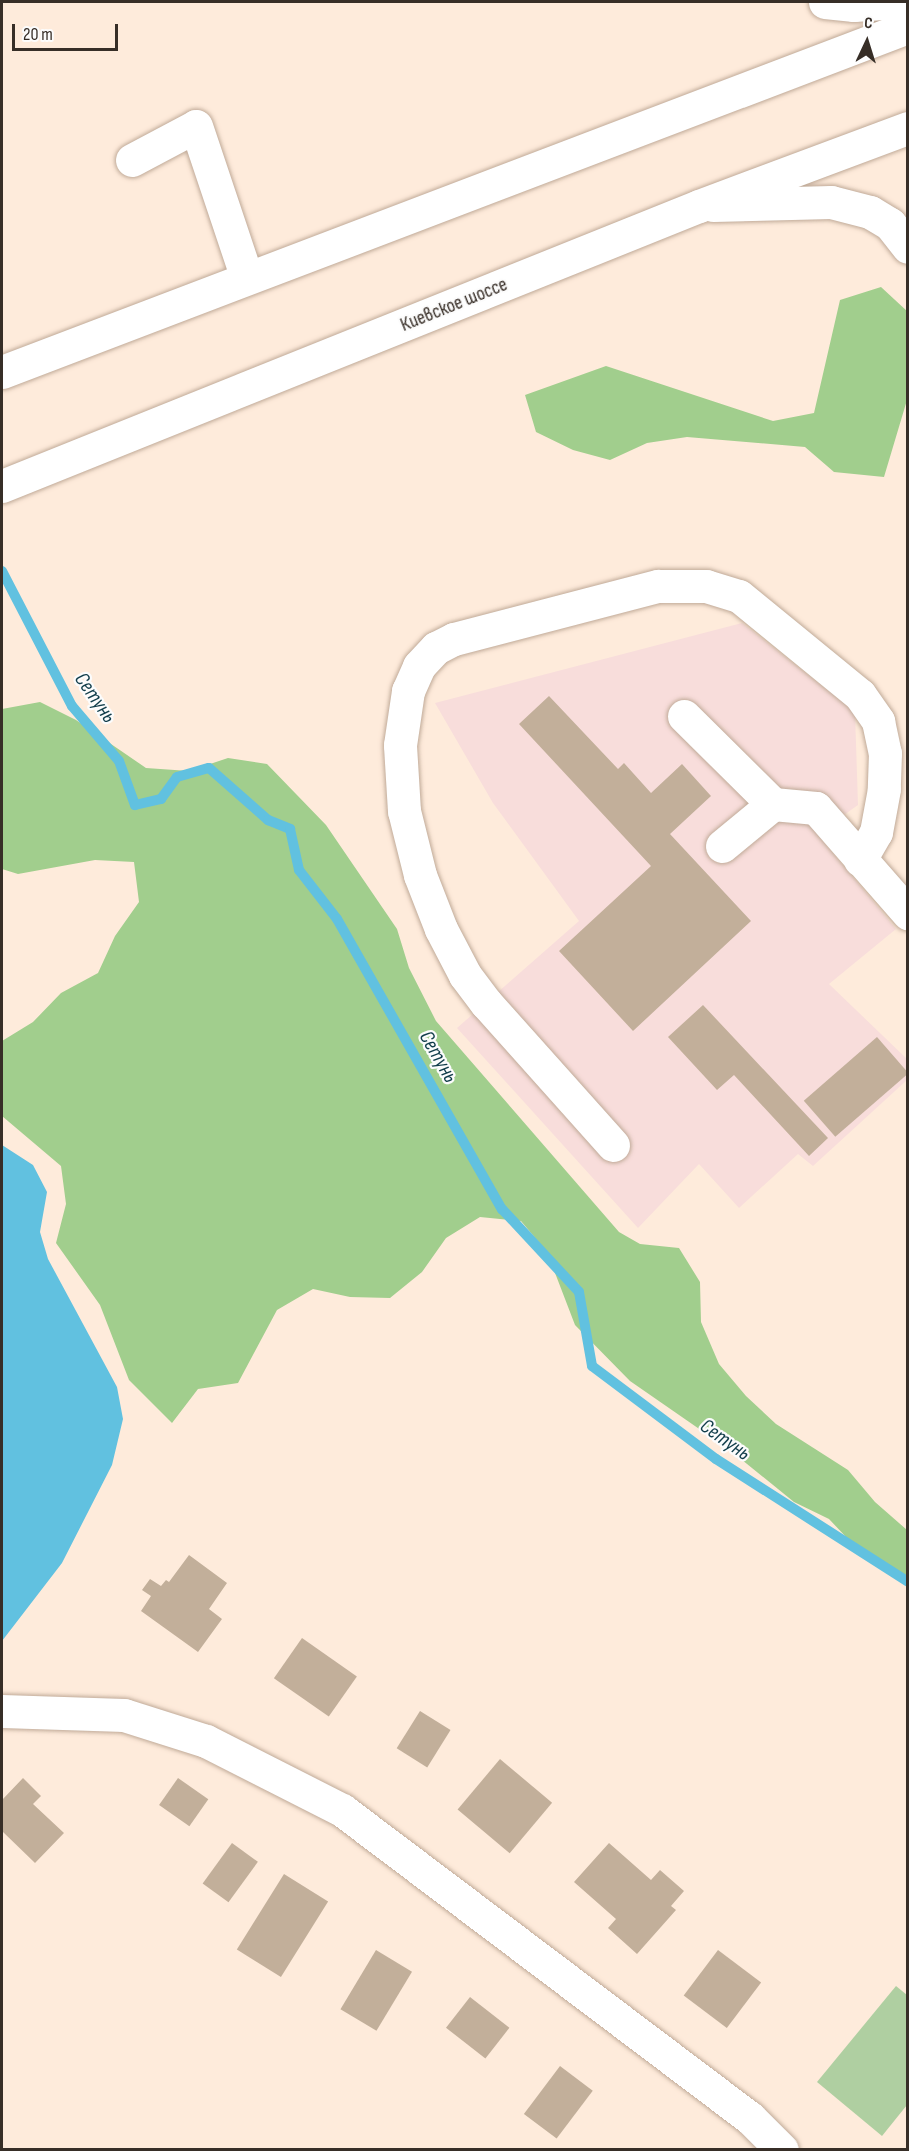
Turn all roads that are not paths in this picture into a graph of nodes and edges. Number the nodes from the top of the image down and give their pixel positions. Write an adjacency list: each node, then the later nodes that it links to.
1 (825, 2): 2 (main road)
2 (896, 2)
3 (908, 27): 8 (main road)
4 (908, 128): 6 (main road, Киевское шоссе)
5 (132, 160): 8 (main road)
6 (699, 206): 7 (main road); 10 (main road, Киевское шоссе)
7 (908, 247)
8 (247, 278): 9 (main road)
9 (11, 369)
10 (2, 486)
11 (684, 716): 12 (main road)
12 (773, 804): 13 (main road); 14 (main road)
13 (722, 846)
14 (860, 860): 15 (main road); 16 (main road)
15 (908, 913)
16 (613, 1145)
17 (2, 1711): 18 (main road)
18 (782, 2150)

